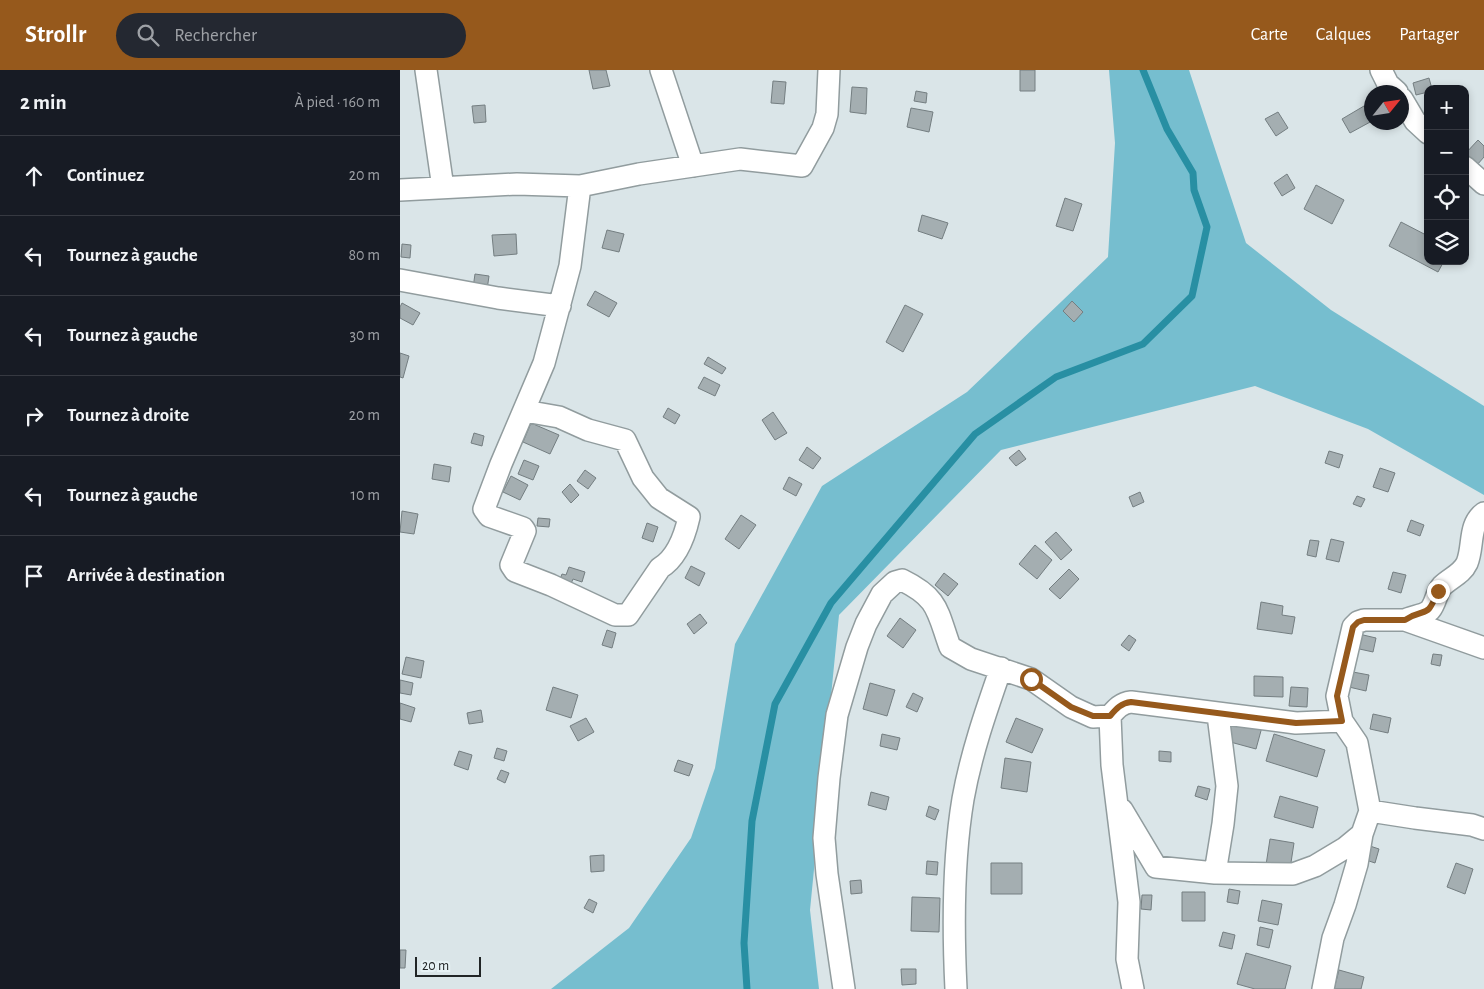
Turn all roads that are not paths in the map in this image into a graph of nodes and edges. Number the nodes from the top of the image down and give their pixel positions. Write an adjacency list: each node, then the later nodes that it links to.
1 (426, 70): 12 (street)
2 (662, 70): 8 (street)
3 (829, 70): 8 (street)
4 (1381, 70): 5 (street)
5 (1389, 85)
6 (1409, 111): 7 (street)
7 (1425, 130)
8 (693, 166): 11 (street)
9 (1469, 171): 10 (street)
10 (1484, 184)
11 (580, 186): 12 (street); 15 (street)
12 (443, 188): 13 (street)
13 (400, 190)
14 (400, 280): 15 (street)
15 (560, 306): 16 (street)
16 (525, 411): 16 (street)
17 (1484, 513): 18 (street)
18 (1405, 620): 19 (street); 23 (street)
19 (1484, 648)
20 (1002, 668): 22 (street); 29 (street); 30 (street)
21 (1218, 715): 22 (street); 23 (street); 28 (street)
22 (1110, 716): 24 (street)
23 (1342, 721): 25 (street)
24 (1117, 802): 28 (street); 31 (street)
25 (1370, 811): 26 (street); 27 (street)
26 (1484, 828)
27 (1362, 834): 28 (street); 32 (street)
28 (1215, 873)
29 (844, 989)
30 (956, 989)
31 (1133, 989)
32 (1323, 989)

